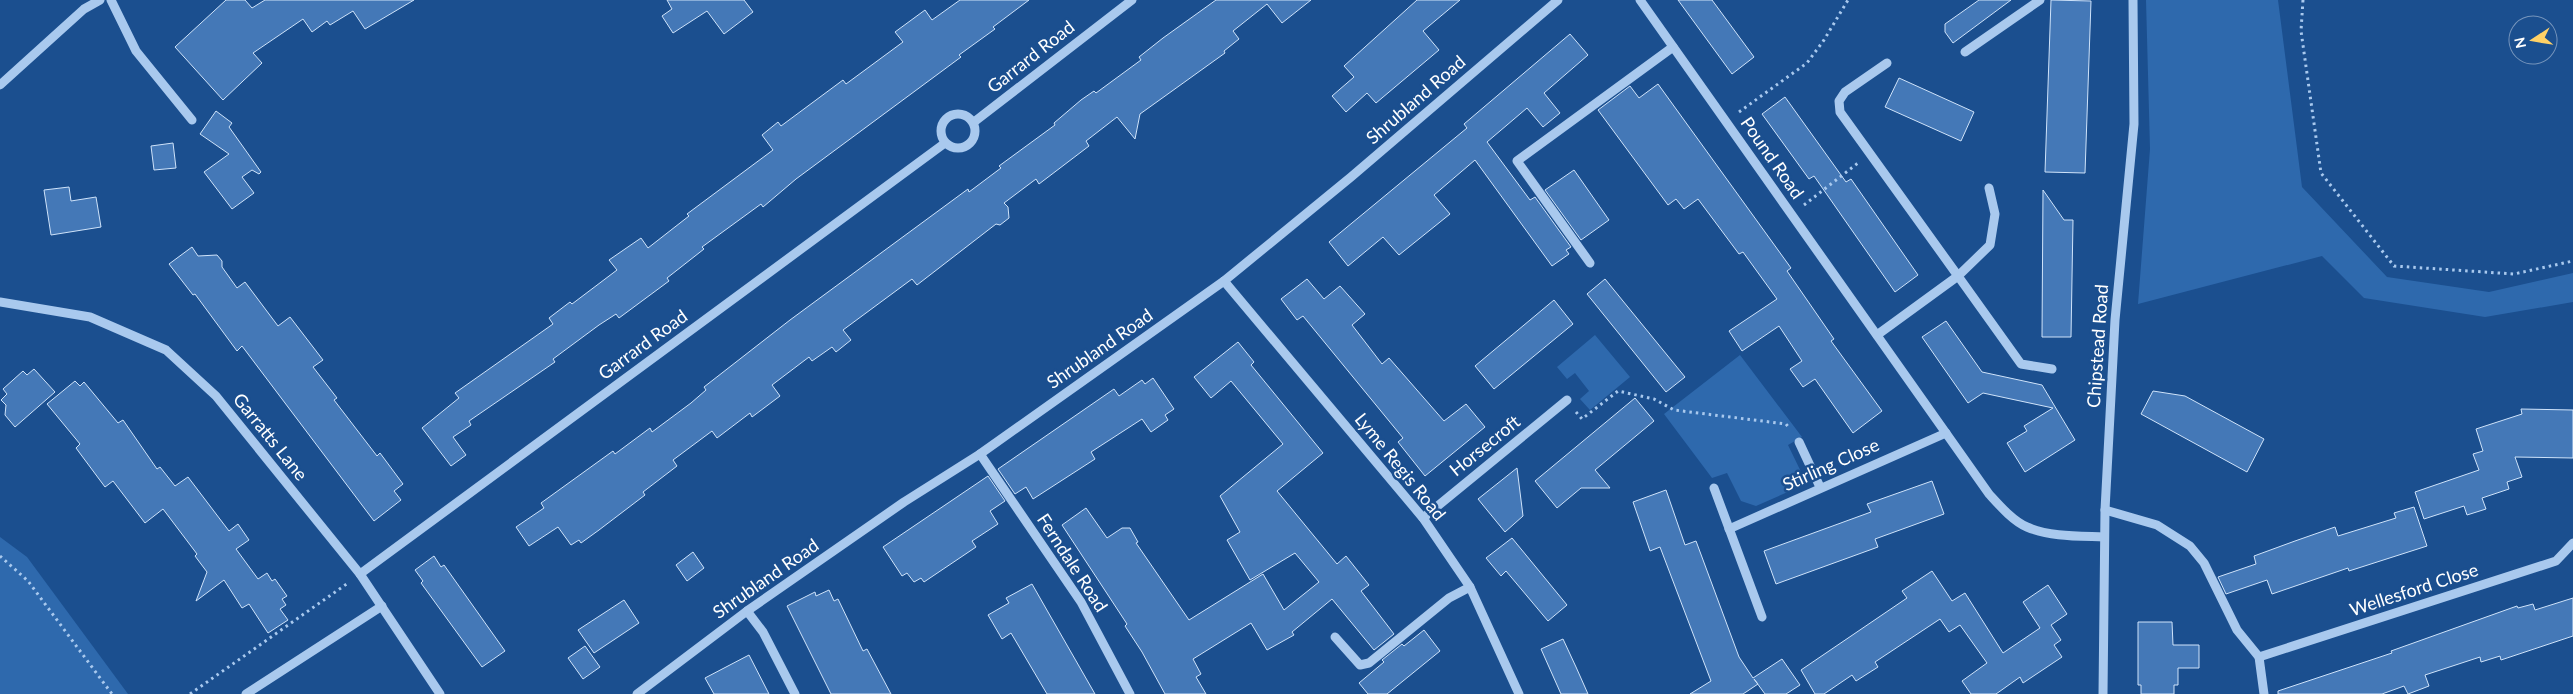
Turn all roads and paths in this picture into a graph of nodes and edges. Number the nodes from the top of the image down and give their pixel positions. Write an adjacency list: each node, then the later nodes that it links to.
1 (100, 0): 13 (street)
2 (111, 0): 14 (street)
3 (1132, 0): 16 (street, Garrard Road)
4 (1558, 0): 24 (street, Shrubland Road)
5 (1640, 0): 10 (street, Pound Road)
6 (1848, 0): 15 (path)
7 (2040, 0): 11 (street)
8 (2133, 0): 34 (street, Chipstead Road)
9 (2303, 0): 21 (path)
10 (1673, 47): 15 (street, Pound Road); 22 (street)
11 (1965, 52)
12 (1887, 63): 18 (street)
13 (0, 85)
14 (192, 120)
15 (1727, 121): 20 (street, Pound Road)
16 (974, 122): 17 (street); 17 (street)
17 (945, 143): 40 (street, Garrard Road)
18 (1871, 153): 20 (path); 23 (street)
19 (1989, 188): 23 (street)
20 (1792, 215): 26 (street, Pound Road)
21 (2573, 261)
22 (1590, 263)
23 (1958, 276): 26 (street); 27 (street)
24 (1224, 281): 31 (street, Shrubland Road); 35 (street, Lyme Regis Road)
25 (0, 302): 40 (street, Garratts Lane)
26 (1877, 335): 29 (street, Pound Road)
27 (2052, 369)
28 (1567, 400): 30 (path); 35 (street, Horsecroft)
29 (1946, 433): 33 (street, Stirling Close); 37 (street, Pound Road)
30 (1799, 442): 33 (street)
31 (980, 454): 43 (street, Shrubland Road); 53 (street, Ferndale Road)
32 (1714, 488): 36 (street)
33 (1820, 488): 36 (street, Stirling Close)
34 (2104, 510): 37 (street, Chipstead Road); 46 (street)
35 (1423, 518): 41 (street, Lyme Regis Road)
36 (1729, 529): 44 (street)
37 (2104, 538): 55 (street, Chipstead Road)
38 (2573, 543): 46 (street, Wellesford Close)
39 (0, 556): 47 (path)
40 (360, 574): 42 (street, Garratts Lane); 48 (path)
41 (1470, 587): 45 (street); 54 (street, Lyme Regis Road)
42 (382, 606): 49 (street); 50 (street, Garratts Lane)
43 (747, 610): 51 (street, Shrubland Road); 52 (street)
44 (1762, 617)
45 (1335, 637)
46 (2259, 657): 56 (street)
47 (112, 694)
48 (190, 694)
49 (246, 694)
50 (440, 694)
51 (637, 694)
52 (795, 694)
53 (1130, 694)
54 (1519, 694)
55 (2103, 694)
56 (2264, 694)

